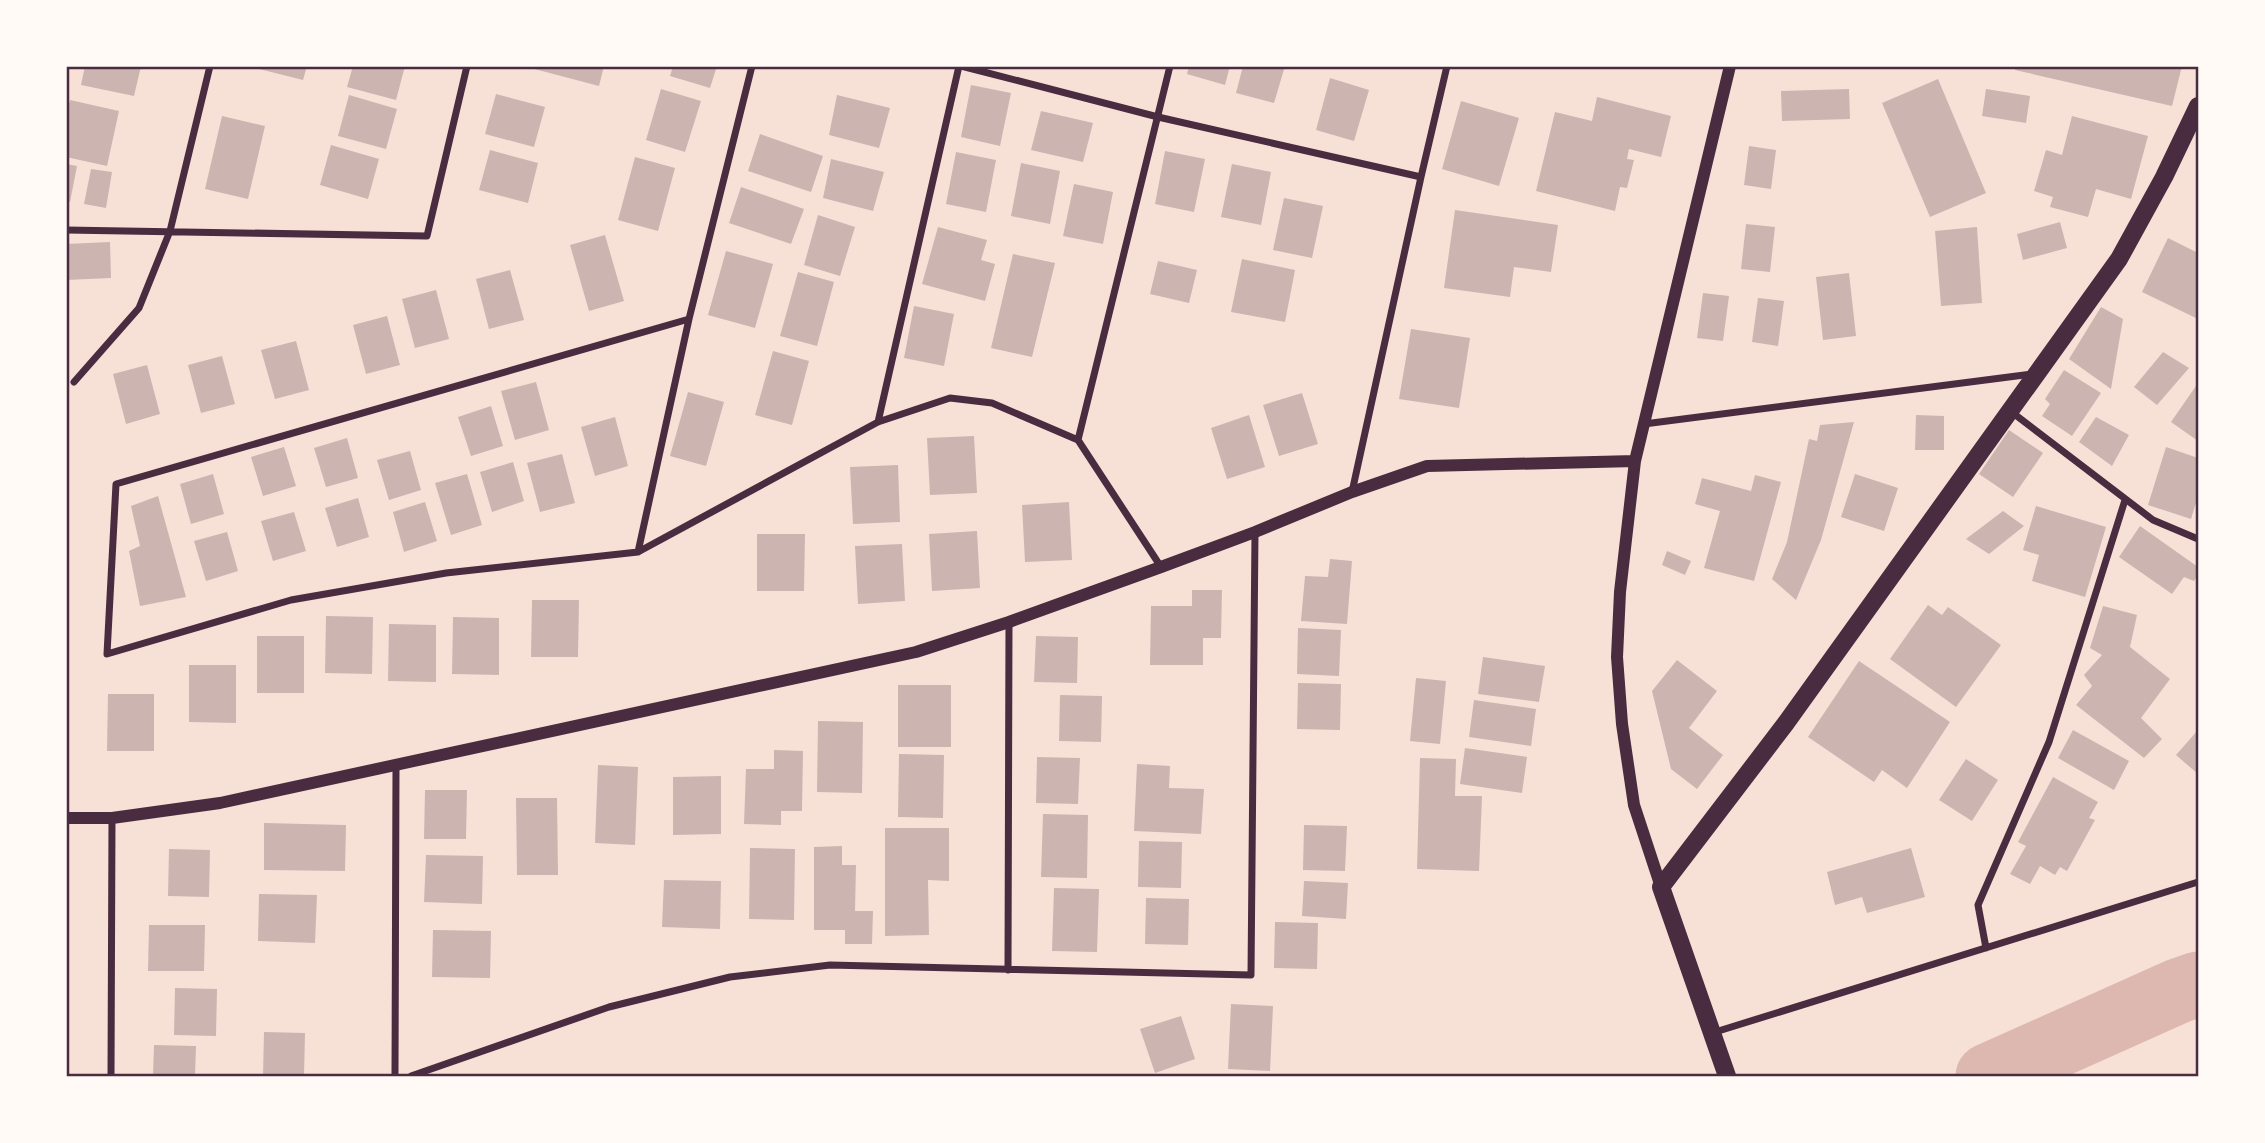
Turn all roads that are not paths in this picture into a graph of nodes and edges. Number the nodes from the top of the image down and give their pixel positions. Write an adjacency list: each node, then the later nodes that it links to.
1 (210, 66): 12 (street)
2 (467, 66): 12 (street)
3 (752, 66): 13 (street)
4 (960, 66): 9 (street); 17 (street)
5 (1170, 66): 9 (street)
6 (1447, 66): 10 (street)
7 (1730, 66): 18 (street)
8 (2199, 106): 14 (main road)
9 (1158, 117): 10 (street); 19 (street)
10 (1421, 177): 21 (street)
11 (66, 229): 12 (street)
12 (170, 232): 15 (street)
13 (689, 319): 25 (street); 25 (street)
14 (2036, 373): 16 (main road); 18 (street)
15 (74, 382)
16 (2009, 410): 22 (street); 32 (main road)
17 (878, 422): 19 (street); 25 (street)
18 (1644, 424): 20 (street)
19 (1078, 440): 26 (street)
20 (1635, 461): 21 (street); 32 (street)
21 (1352, 492): 23 (street)
22 (2125, 500): 24 (street); 33 (street)
23 (1255, 532): 26 (street); 34 (street)
24 (2199, 539)
25 (638, 552)
26 (1161, 567): 27 (street)
27 (1009, 622): 28 (street); 34 (street)
28 (396, 765): 30 (street); 38 (street)
29 (66, 818): 30 (street)
30 (112, 818): 37 (street)
31 (2199, 883): 33 (street)
32 (1661, 887): 35 (main road)
33 (1986, 948): 35 (street)
34 (1008, 970): 39 (street)
35 (1712, 1033): 36 (main road)
36 (1725, 1071)
37 (111, 1076)
38 (395, 1076)
39 (411, 1076)

